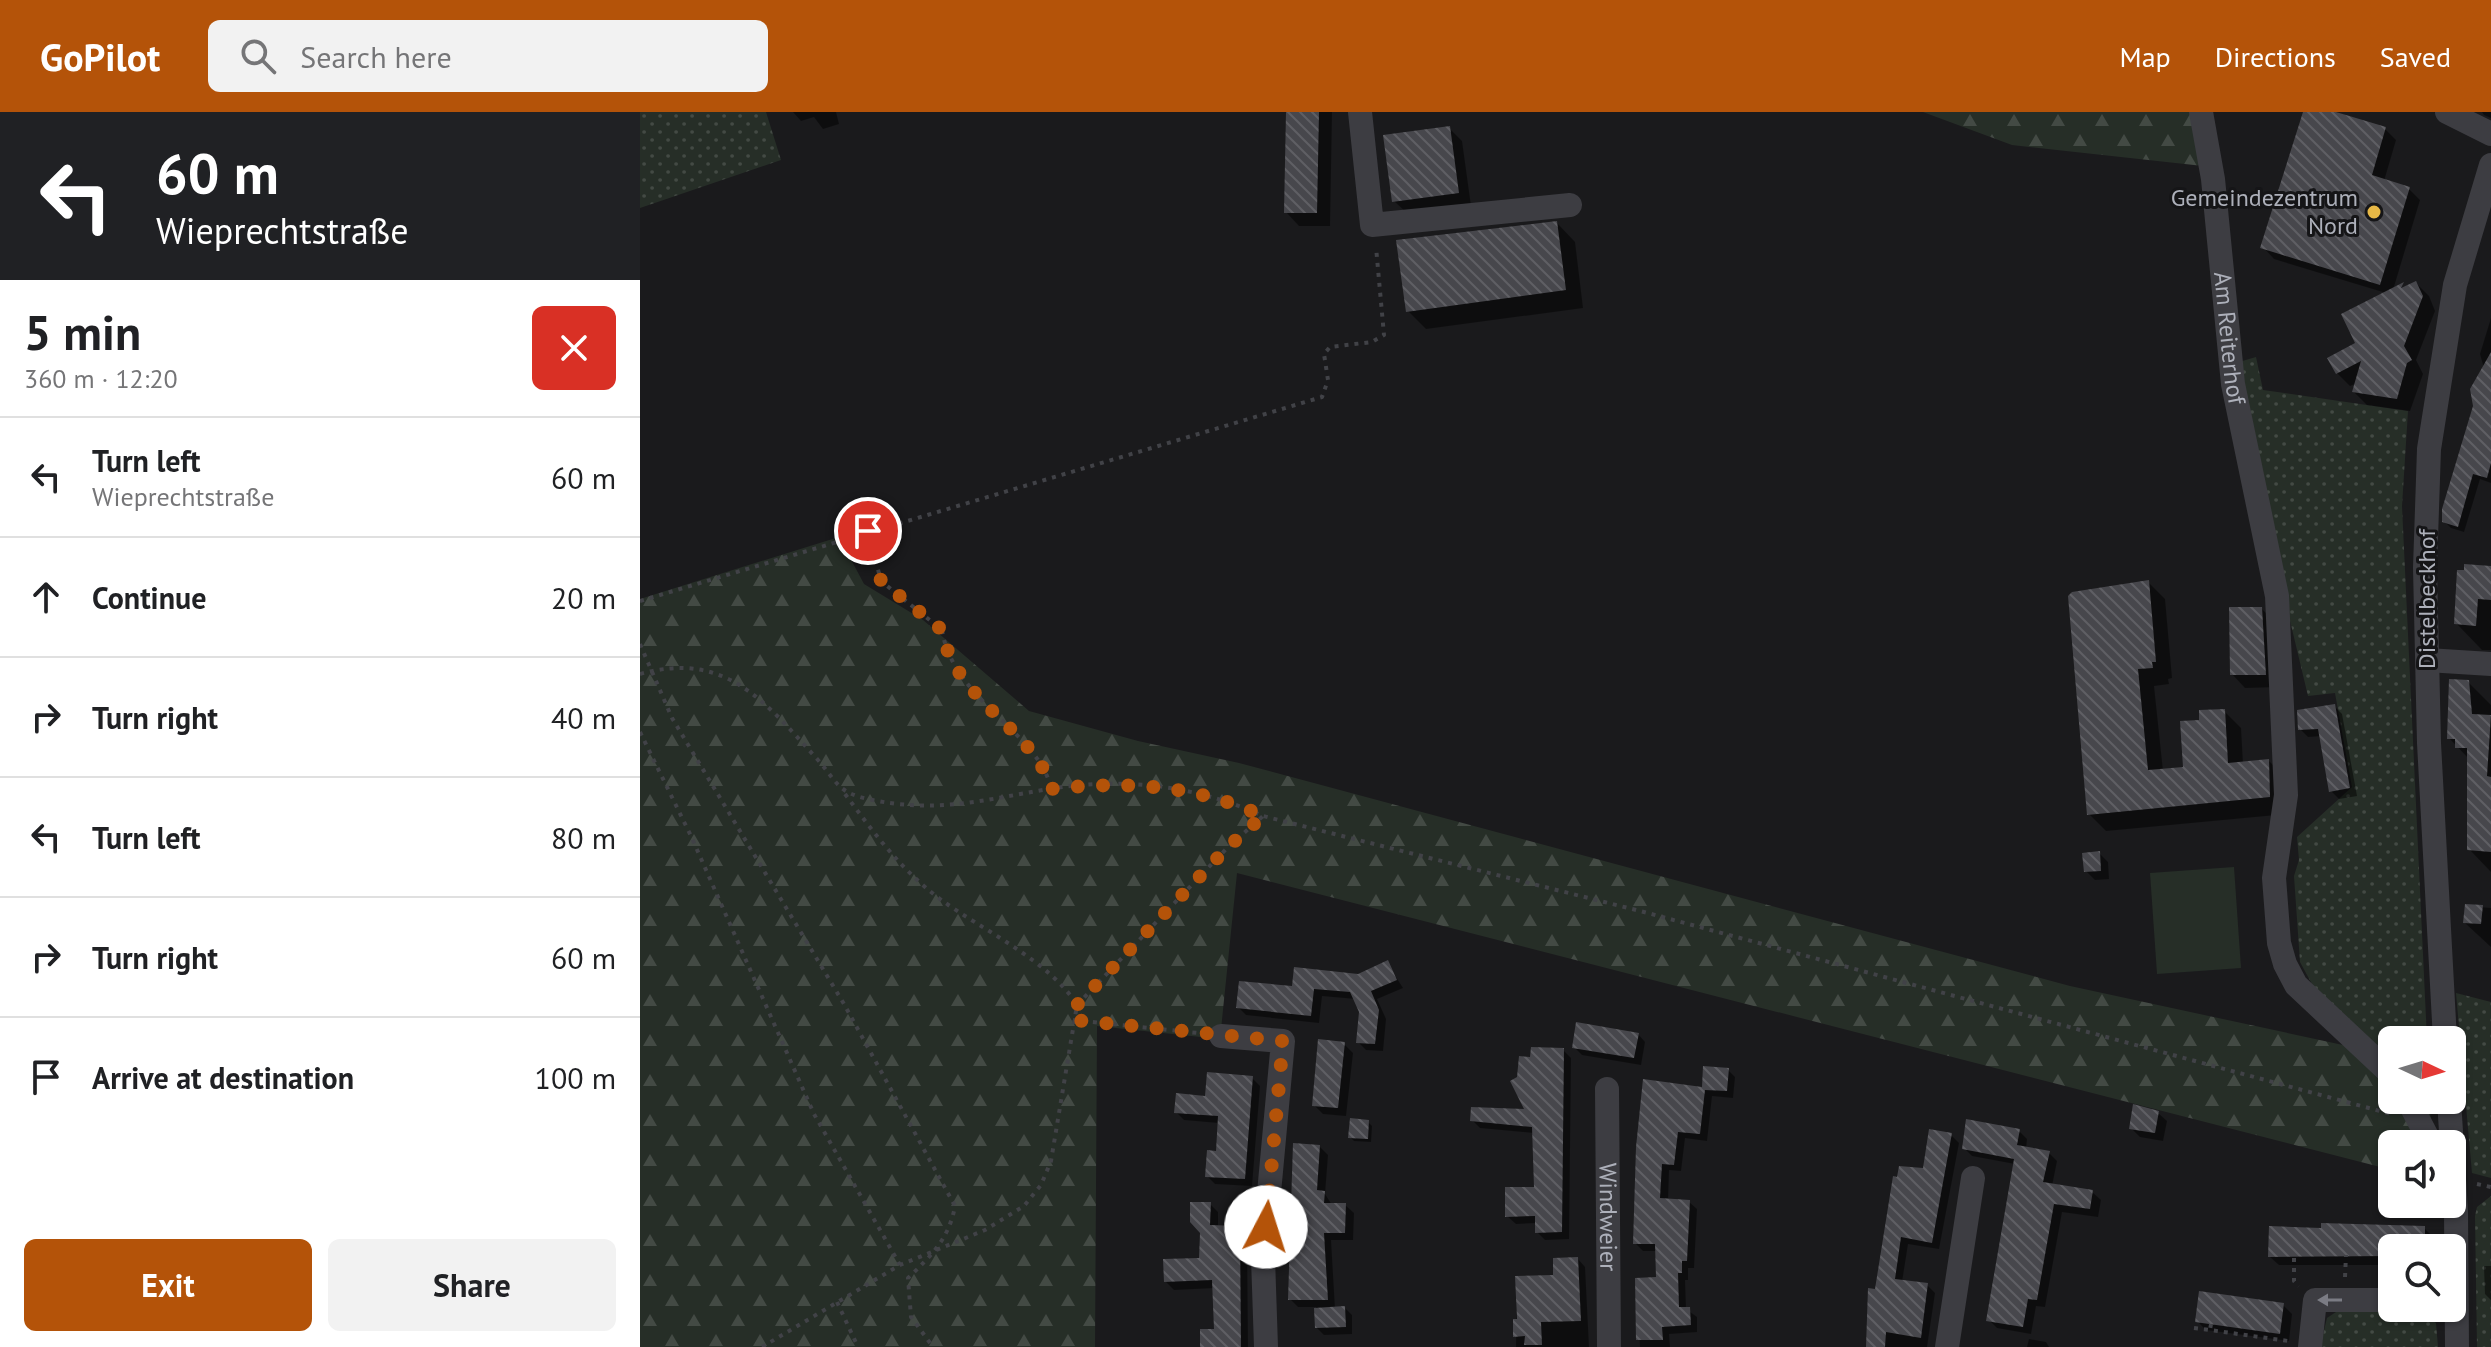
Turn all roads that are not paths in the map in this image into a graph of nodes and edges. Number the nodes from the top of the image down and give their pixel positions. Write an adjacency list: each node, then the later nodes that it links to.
1 (1360, 112): 6 (street)
2 (2201, 112): 11 (street, Am Reiterhof)
3 (2447, 112): 4 (street)
4 (2491, 134)
5 (2491, 165): 7 (street, Distelbeckhof)
6 (1570, 205)
7 (2427, 660): 8 (street); 9 (street, Distelbeckhof)
8 (2491, 664)
9 (2444, 1026)
10 (1221, 1036): 17 (street)
11 (2378, 1062)
12 (1607, 1089): 18 (street, Windweier)
13 (1973, 1178): 19 (street)
14 (2378, 1300): 16 (street, one-way to 16)
15 (2455, 1322): 20 (street)
16 (2310, 1346)
17 (1266, 1347)
18 (1609, 1347)
19 (1947, 1347)
20 (2457, 1347)

